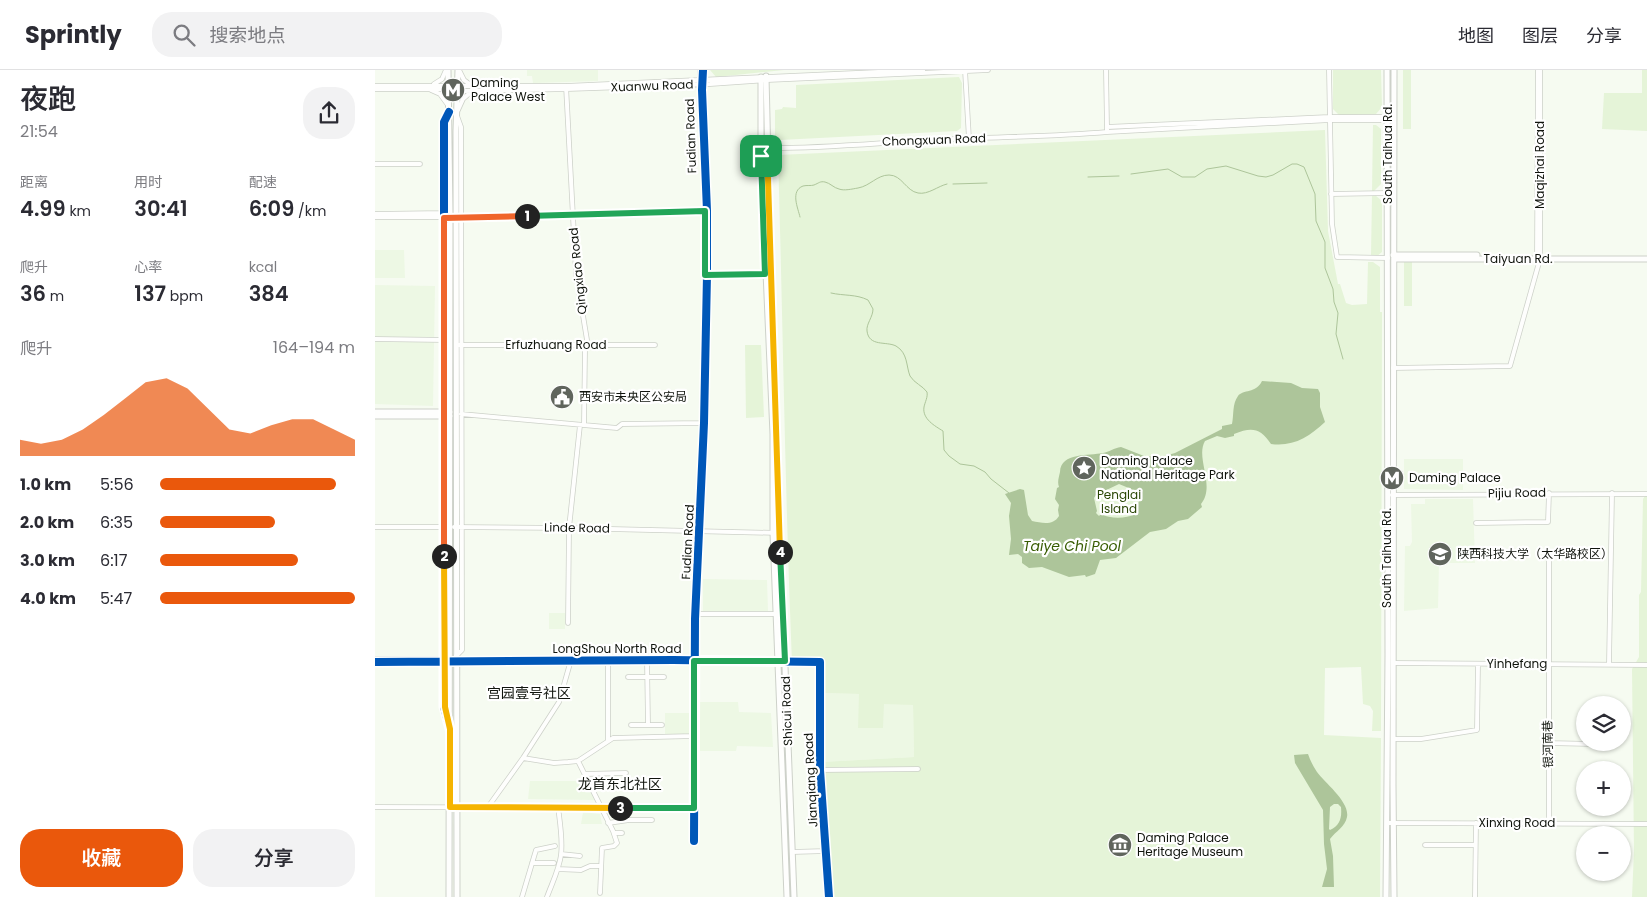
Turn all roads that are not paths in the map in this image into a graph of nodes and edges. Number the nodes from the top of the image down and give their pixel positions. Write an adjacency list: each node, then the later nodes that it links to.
1 (447, 70): 15 (street); 18 (main road)
2 (459, 70): 19 (main road); 20 (street)
3 (702, 70): 14 (street, Fudian Road)
4 (923, 70): 12 (street, Xuanwu Road)
5 (965, 70): 6 (street, Xuanwu Road); 12 (street, Xuanwu Road); 27 (street)
6 (989, 70)
7 (1106, 70): 26 (street)
8 (1329, 70): 23 (street)
9 (1387, 70): 25 (main road, South Taihua Rd.)
10 (1394, 70): 24 (main road, South Taihua Rd.)
11 (1539, 70): 40 (street, Maqizhai Road)
12 (820, 74): 13 (street, Xuanwu Road)
13 (764, 78): 14 (street, Xuanwu Road); 28 (main road, Shicui Road)
14 (701, 82): 16 (street, Xuanwu Road); 33 (street, Fudian Road)
15 (427, 87): 17 (street, Xuanwu Road); 18 (street, Xuanwu Road); 21 (street)
16 (566, 87): 20 (street, Xuanwu Road); 34 (street, Qingxiao Road)
17 (375, 88)
18 (449, 88): 19 (street, Xuanwu Road); 21 (main road)
19 (457, 89): 20 (street, Xuanwu Road); 22 (main road)
20 (478, 89): 22 (street)
21 (449, 110): 36 (main road)
22 (457, 114): 37 (main road)
23 (1329, 118): 25 (street, Chongxuan Road); 26 (street, Chongxuan Road); 32 (street)
24 (1394, 118): 25 (street, Chongxuan Road); 39 (main road, South Taihua Rd.)
25 (1387, 119): 31 (main road, South Taihua Rd.)
26 (1107, 129): 27 (street, Chongxuan Road)
27 (969, 139): 28 (street, Chongxuan Road)
28 (764, 148): 42 (main road, Shicui Road); 66 (main road, Shicui Road)
29 (375, 164): 30 (street)
30 (420, 164)
31 (1388, 193): 32 (street); 38 (main road, South Taihua Rd.)
32 (1331, 194): 38 (street)
33 (706, 211): 34 (street); 43 (street, Fudian Road)
34 (573, 214): 37 (street); 46 (street, Qingxiao Road)
35 (375, 215): 36 (street)
36 (447, 215): 37 (street); 45 (main road)
37 (459, 217): 47 (main road)
38 (1388, 257): 39 (main road, Taiyuan Rd.); 59 (main road, South Taihua Rd.)
39 (1395, 257): 40 (main road, Taiyuan Rd.); 49 (main road, South Taihua Rd.)
40 (1539, 257): 41 (main road, Taiyuan Rd.); 49 (street, Maqizhai Road)
41 (1647, 257)
42 (765, 274): 43 (street); 66 (main road, Shicui Road)
43 (706, 276): 54 (street, Fudian Road)
44 (375, 340): 45 (street)
45 (447, 340): 51 (main road)
46 (586, 344): 47 (street, Erfuzhuang Road); 48 (street, Erfuzhuang Road); 55 (street, Qingxiao Road)
47 (459, 345): 52 (main road)
48 (655, 346)
49 (1393, 368): 59 (main road, South Taihua Rd.)
50 (375, 412): 51 (main road)
51 (447, 414): 53 (main road); 62 (main road)
52 (459, 414): 55 (street); 63 (main road)
53 (375, 416)
54 (704, 423): 55 (street); 65 (street, Fudian Road)
55 (582, 425): 64 (street, Qingxiao Road)
56 (1549, 493): 57 (street, Pijiu Road); 59 (street, Pijiu Road); 60 (street)
57 (1612, 493): 58 (street, Pijiu Road); 84 (street)
58 (1647, 494)
59 (1390, 495): 81 (main road, South Taihua Rd.)
60 (1476, 523)
61 (375, 527): 62 (street, Linde Road)
62 (447, 527): 63 (street, Linde Road); 73 (main road)
63 (459, 527): 64 (street, Linde Road); 71 (main road)
64 (569, 528): 65 (street, Linde Road); 70 (street, Qingxiao Road)
65 (699, 530): 66 (street, Linde Road); 68 (street, Fudian Road)
66 (776, 533): 69 (main road, Shicui Road); 79 (main road, Shicui Road)
67 (1549, 555): 83 (street, 银河南巷)
68 (695, 614): 69 (street); 77 (street, Fudian Road)
69 (776, 614): 78 (main road, Shicui Road)
70 (568, 623)
71 (456, 659): 73 (street, LongShou North Road); 74 (street, LongShou North Road); 104 (main road)
72 (375, 660): 73 (street, LongShou North Road)
73 (447, 660): 104 (main road)
74 (571, 660): 76 (street, LongShou North Road); 97 (street)
75 (647, 660): 76 (street, LongShou North Road); 77 (street, LongShou North Road); 87 (street)
76 (608, 661): 94 (street)
77 (694, 661): 78 (street, LongShou North Road); 92 (street, Fudian Road)
78 (779, 661): 79 (street, LongShou North Road); 135 (main road, Shicui Road)
79 (785, 661): 80 (street, LongShou North Road); 123 (main road, Shicui Road)
80 (820, 662): 100 (street, Jianqiang Road)
81 (1391, 663): 82 (street, Yinhefang); 93 (main road, South Taihua Rd.); 111 (main road, South Taihua Rd.)
82 (1478, 664): 83 (street, Yinhefang); 93 (street)
83 (1548, 664): 84 (street, Yinhefang); 95 (street, 银河南巷)
84 (1609, 664): 85 (street, Yinhefang)
85 (1647, 665)
86 (627, 677): 87 (street)
87 (648, 677): 88 (street); 90 (street)
88 (664, 677)
89 (631, 725): 90 (street)
90 (648, 725): 91 (street)
91 (662, 725)
92 (694, 736): 94 (street); 108 (street, Fudian Road)
93 (1393, 739): 112 (main road, South Taihua Rd.)
94 (608, 740): 98 (street)
95 (1548, 743): 96 (street); 114 (street, 银河南巷)
96 (1576, 744)
97 (523, 758): 98 (street); 105 (street)
98 (578, 761): 102 (street)
99 (918, 769): 100 (street)
100 (820, 770): 122 (street, Jianqiang Road)
101 (627, 773): 102 (street)
102 (585, 774): 107 (street)
103 (375, 807): 104 (street)
104 (453, 807): 105 (street); 131 (main road); 132 (main road)
105 (488, 807): 106 (street)
106 (558, 808): 107 (street); 124 (street)
107 (601, 808): 108 (street); 110 (street)
108 (694, 808): 118 (street, Fudian Road)
109 (651, 820): 110 (street)
110 (608, 823): 116 (street)
111 (1387, 823): 112 (street, Xinxing Road); 138 (main road, South Taihua Rd.)
112 (1394, 823): 113 (street, Xinxing Road); 139 (main road, South Taihua Rd.)
113 (1476, 823): 114 (street, Xinxing Road); 120 (street)
114 (1549, 823): 115 (street, Xinxing Road)
115 (1647, 824)
116 (614, 833): 117 (street); 128 (street)
117 (622, 833)
118 (694, 841)
119 (1425, 845): 120 (street)
120 (1475, 845): 140 (street)
121 (555, 846): 126 (street)
122 (826, 851): 123 (street); 137 (street, Jianqiang Road)
123 (792, 852): 136 (main road, Shicui Road)
124 (561, 854): 125 (street); 129 (street)
125 (579, 856)
126 (532, 863): 127 (street); 133 (street)
127 (554, 863)
128 (601, 866): 129 (street); 130 (street)
129 (558, 869): 134 (street)
130 (600, 893)
131 (449, 897)
132 (457, 897)
133 (522, 897)
134 (547, 897)
135 (787, 897)
136 (795, 897)
137 (829, 897)
138 (1387, 897)
139 (1394, 897)
140 (1475, 897)

